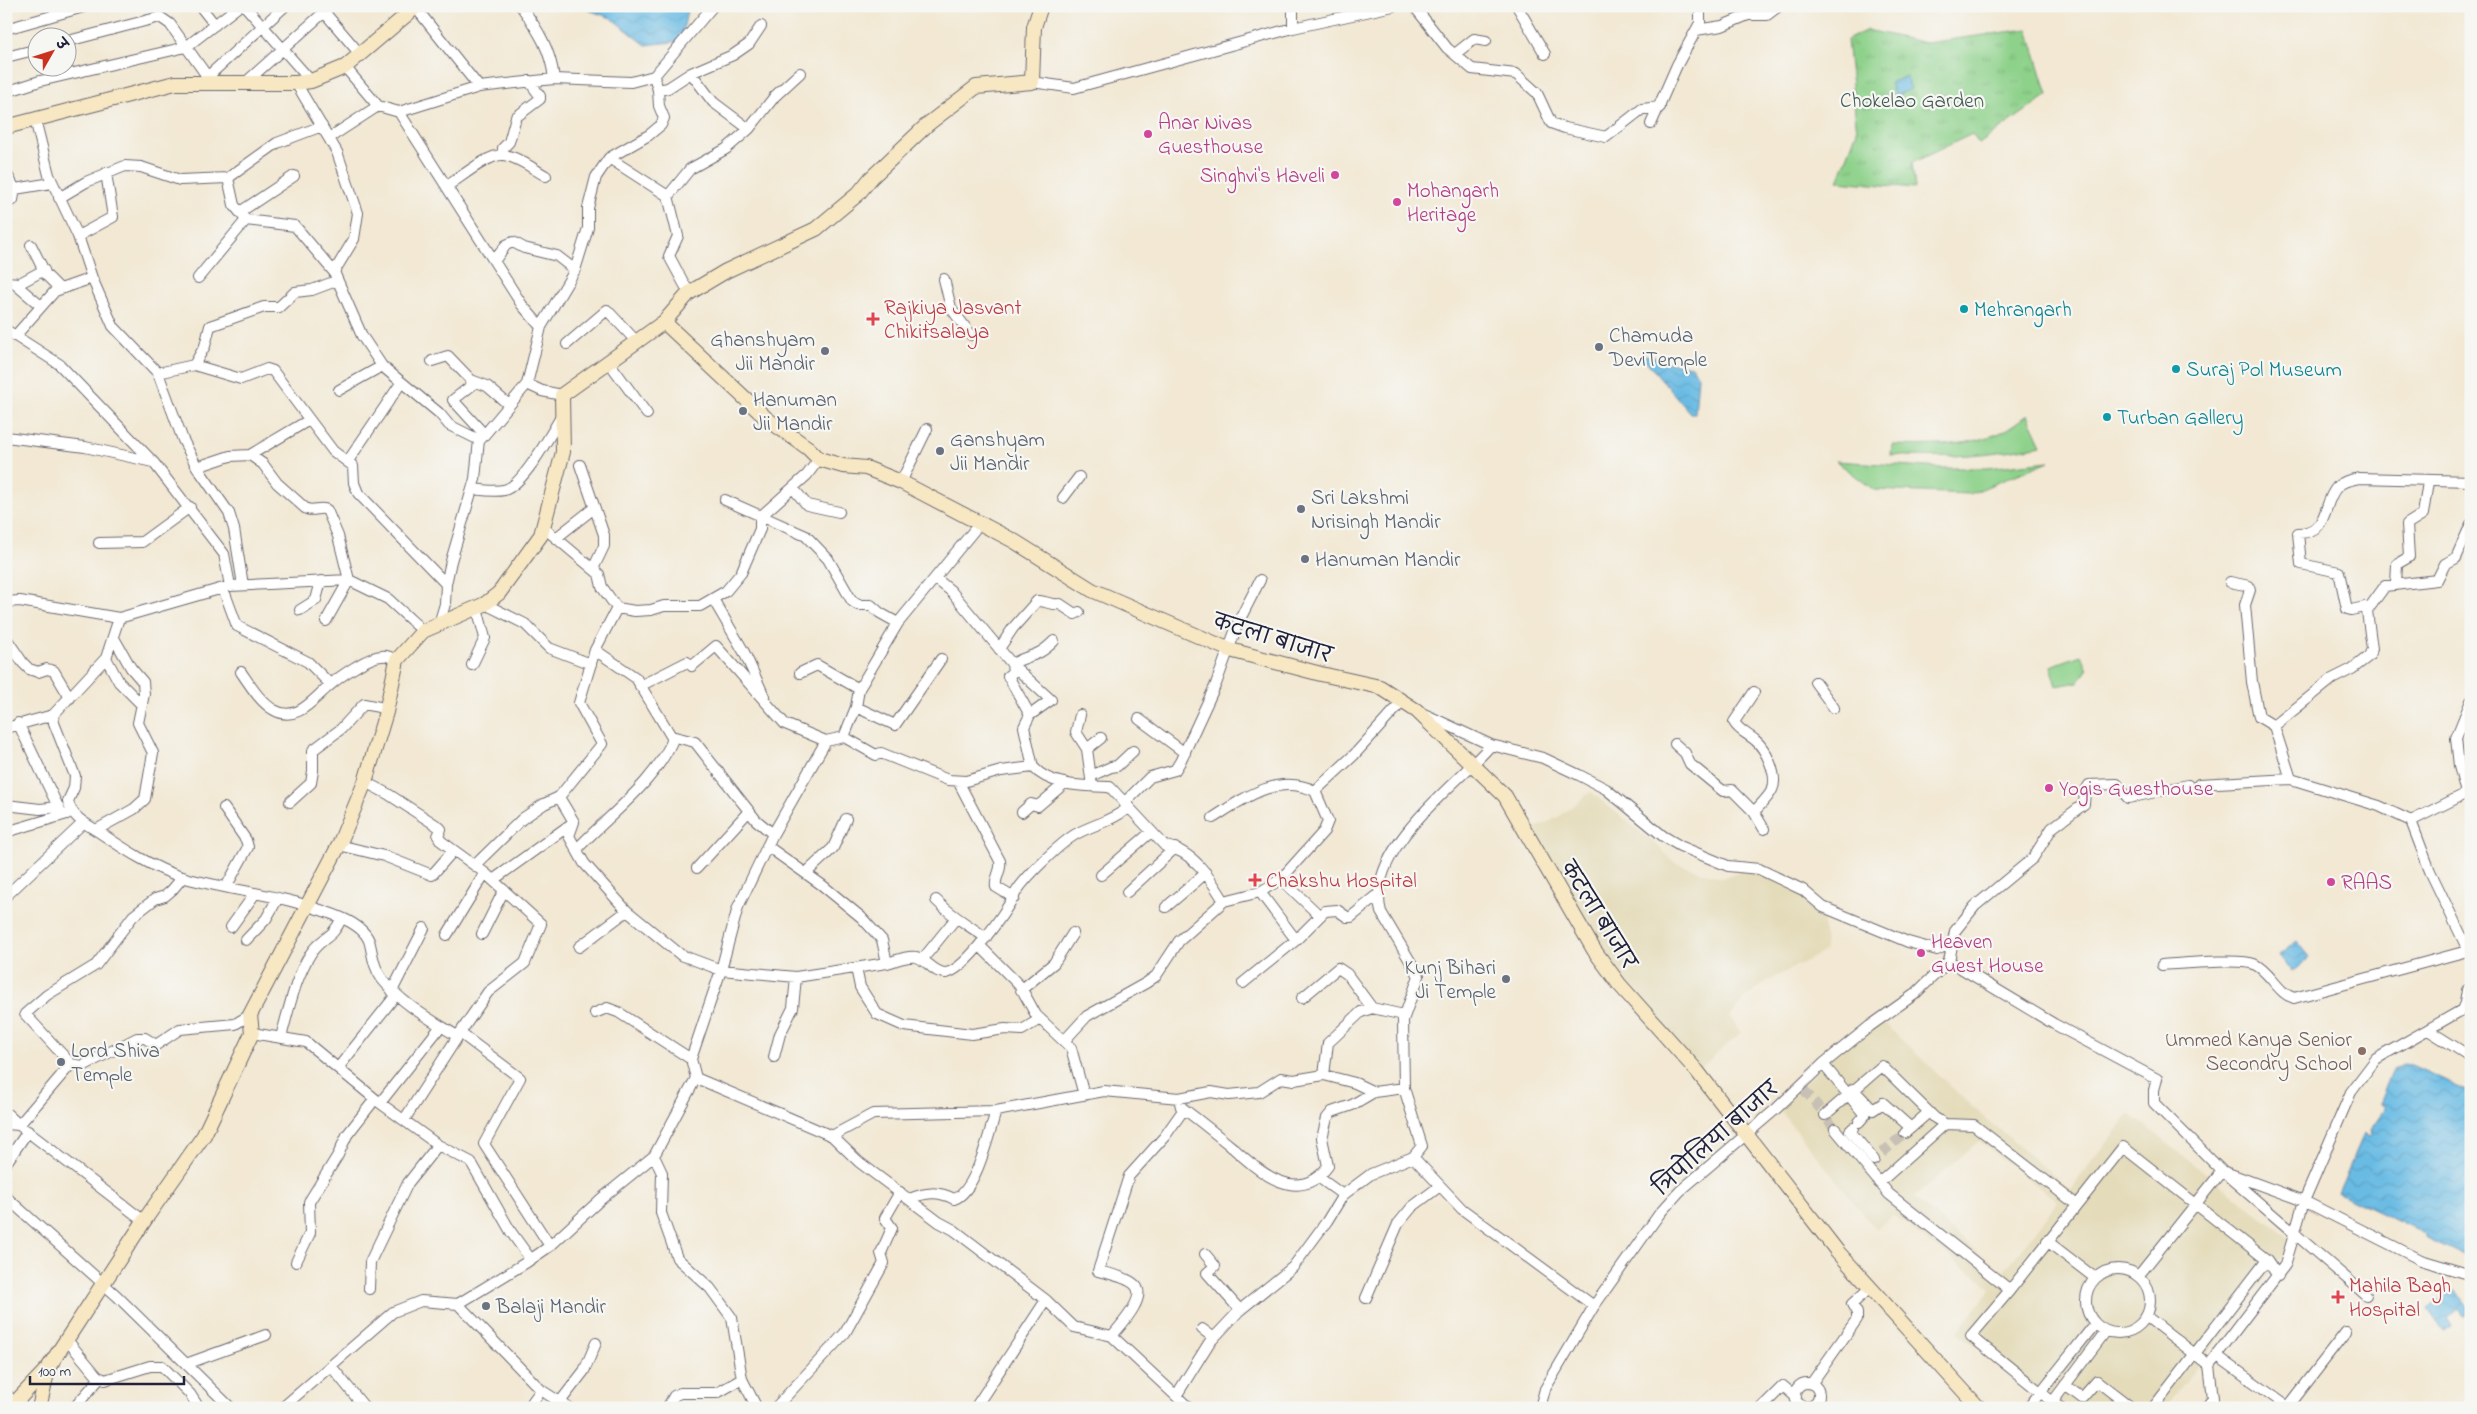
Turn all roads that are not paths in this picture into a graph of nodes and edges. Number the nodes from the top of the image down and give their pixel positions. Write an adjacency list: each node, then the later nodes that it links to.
1 (42, 6): 18 (street)
2 (200, 6): 19 (street)
3 (239, 6): 19 (street)
4 (245, 6): 20 (street)
5 (285, 6): 20 (street)
6 (521, 6): 38 (street)
7 (714, 6): 37 (street)
8 (1041, 6): 42 (street)
9 (1293, 6): 22 (street)
10 (1394, 6): 22 (street)
11 (1414, 6): 31 (street)
12 (1517, 6): 32 (street)
13 (1700, 6): 24 (street)
14 (1779, 6): 24 (street)
15 (81, 7): 18 (street)
16 (417, 7): 30 (street); 45 (street)
17 (325, 8): 28 (street); 30 (street)
18 (45, 17): 23 (street)
19 (215, 25): 27 (street)
20 (263, 26): 28 (street); 39 (street)
21 (761, 26): 35 (street)
22 (1293, 28): 42 (street)
23 (6, 29)
24 (1696, 30): 49 (street)
25 (78, 38): 27 (street)
26 (1486, 41): 31 (street)
27 (186, 48): 39 (street); 47 (street)
28 (282, 48): 41 (street); 43 (street)
29 (28, 52): 33 (street)
30 (360, 54): 34 (street)
31 (1455, 54): 49 (street)
32 (1545, 54)
33 (6, 58)
34 (345, 66): 41 (street); 48 (street)
35 (691, 73): 46 (street); 55 (street)
36 (800, 73): 55 (street)
37 (654, 76): 38 (street); 46 (street)
38 (554, 79): 40 (street)
39 (203, 80): 43 (street); 51 (street)
40 (529, 80): 45 (street); 57 (street)
41 (311, 81): 44 (street)
42 (1032, 82): 82 (street)
43 (244, 83): 44 (street)
44 (296, 83): 53 (street)
45 (479, 87): 50 (street)
46 (658, 90): 58 (street)
47 (6, 92)
48 (378, 106): 50 (street); 56 (street)
49 (1660, 107): 52 (street)
50 (399, 112): 65 (street)
51 (35, 119): 54 (street); 64 (street)
52 (1651, 124)
53 (322, 126): 56 (street); 63 (street)
54 (6, 127)
55 (749, 129): 67 (street)
56 (329, 138): 76 (street)
57 (503, 155): 62 (street); 65 (street)
58 (609, 158): 67 (street); 75 (street)
59 (106, 173): 63 (street); 68 (street); 71 (street)
60 (6, 174): 66 (street)
61 (294, 176): 70 (street)
62 (546, 176)
63 (228, 178): 70 (street)
64 (52, 183): 66 (street); 68 (street)
65 (447, 186): 73 (street)
66 (15, 189): 69 (street)
67 (668, 196): 82 (street)
68 (59, 198): 71 (street)
69 (6, 203)
70 (243, 216): 76 (street); 78 (street)
71 (78, 236): 77 (street)
72 (31, 245): 74 (street)
73 (495, 260): 75 (street); 85 (street)
74 (44, 270): 80 (street); 81 (street)
75 (575, 270): 85 (street)
76 (335, 276): 93 (street); 94 (street)
77 (92, 278): 81 (street); 95 (street)
78 (198, 278)
79 (944, 278): 88 (street)
80 (11, 283): 83 (street)
81 (60, 289): 83 (street)
82 (690, 293): 84 (street)
83 (41, 306): 87 (street)
84 (664, 322): 89 (street); 109 (street, कटला बाजार)
85 (540, 327): 98 (street)
86 (6, 330): 87 (street)
87 (16, 335): 111 (street)
88 (971, 335)
89 (636, 341): 90 (street); 92 (street)
90 (567, 344)
91 (432, 361): 96 (street)
92 (608, 361): 100 (street); 103 (street)
93 (194, 365): 95 (street); 104 (street)
94 (382, 366): 97 (street); 99 (street)
95 (158, 373): 113 (street)
96 (476, 382): 101 (street); 107 (street)
97 (401, 383): 107 (street); 110 (street)
98 (527, 384): 100 (street); 101 (street)
99 (339, 390)
100 (562, 395): 102 (street)
101 (509, 405): 107 (street)
102 (563, 414): 119 (street); 128 (street)
103 (647, 414)
104 (309, 420): 108 (street); 110 (street)
105 (927, 429): 116 (street)
106 (6, 437): 111 (street)
107 (481, 437): 119 (street)
108 (250, 455): 113 (street); 133 (street)
109 (819, 459): 116 (street, कटला बाजार); 118 (street)
110 (348, 461): 137 (street)
111 (154, 462): 122 (street)
112 (580, 465): 123 (street)
113 (197, 467): 138 (street)
114 (1079, 477): 120 (street)
115 (2471, 481): 117 (street)
116 (901, 482): 126 (street, कटला बाजार)
117 (2428, 482): 139 (street); 146 (street)
118 (793, 488): 124 (street); 125 (street)
119 (473, 489): 137 (street)
120 (1063, 498)
121 (725, 500): 125 (street)
122 (190, 507): 130 (street); 140 (street)
123 (594, 508): 129 (street); 131 (street)
124 (839, 512)
125 (760, 517): 141 (street); 150 (street)
126 (980, 524): 132 (street); 158 (street, कटला बाजार)
127 (2471, 524): 139 (street)
128 (543, 527): 129 (street); 143 (street)
129 (556, 538): 131 (street)
130 (99, 543)
131 (593, 569): 144 (street)
132 (935, 578): 150 (street); 156 (street)
133 (349, 580): 135 (street); 149 (street); 152 (street)
134 (1260, 580): 158 (street)
135 (321, 581): 138 (street); 145 (street)
136 (2230, 582): 186 (street)
137 (446, 584): 151 (street)
138 (243, 585): 140 (street)
139 (2396, 585): 146 (street)
140 (226, 587): 148 (street); 168 (street)
141 (713, 599): 144 (street); 176 (street)
142 (6, 602): 148 (street)
143 (481, 606): 151 (street); 162 (street); 163 (street)
144 (617, 608): 157 (street)
145 (300, 610)
146 (2367, 611): 186 (street)
147 (1080, 612): 156 (street)
148 (119, 618): 154 (street)
149 (326, 621)
150 (898, 622): 170 (street)
151 (439, 624): 152 (street)
152 (423, 631): 161 (street)
153 (6, 638): 172 (street)
154 (114, 638): 159 (street); 175 (street)
155 (1054, 641): 164 (street)
156 (999, 649): 164 (street)
157 (595, 650): 163 (street); 169 (street)
158 (1230, 650): 174 (street, कटला बाजार); 196 (street)
159 (106, 658): 172 (street); 175 (street)
160 (941, 659): 177 (street)
161 (397, 660): 168 (street); 180 (street)
162 (472, 664)
163 (591, 664): 208 (street)
164 (1012, 668): 182 (street); 182 (street)
165 (241, 672): 168 (street)
166 (800, 673): 170 (street)
167 (1815, 682): 178 (street)
168 (330, 684)
169 (640, 686): 176 (street); 188 (street)
170 (859, 689): 177 (street)
171 (1754, 692): 216 (street)
172 (70, 698): 181 (street)
173 (2471, 701): 207 (street)
174 (1402, 702): 179 (street, कटला बाजार); 206 (street)
175 (142, 705): 224 (street)
176 (768, 706): 191 (street)
177 (856, 707): 189 (street)
178 (1834, 708)
179 (1417, 711): 193 (street); 198 (street, कटला बाजार)
180 (386, 712): 202 (street); 209 (street)
181 (53, 715): 185 (street); 217 (street)
182 (1030, 715): 197 (street)
183 (1080, 715): 194 (street)
184 (1139, 719): 196 (street)
185 (18, 723): 187 (street); 213 (street)
186 (2274, 726): 199 (street)
187 (6, 728)
188 (674, 737): 214 (street); 230 (street)
189 (844, 737): 191 (street); 200 (street)
190 (1101, 738): 194 (street)
191 (826, 741): 227 (street)
192 (1675, 744): 216 (street)
193 (1492, 745): 198 (street); 267 (street)
194 (1087, 749): 201 (street)
195 (1133, 751): 201 (street)
196 (1185, 753): 211 (street)
197 (1033, 767): 200 (street); 203 (street)
198 (1472, 767): 247 (street); 319 (street, कटला बाजार)
199 (2291, 779): 204 (street); 220 (street)
200 (958, 781): 250 (street)
201 (1091, 781): 203 (street); 211 (street)
202 (365, 782): 228 (street); 232 (street)
203 (1065, 783): 215 (street)
204 (2200, 784)
205 (2188, 785): 267 (street)
206 (1315, 791): 218 (street); 240 (street)
207 (2468, 792): 220 (street)
208 (560, 798): 221 (street); 233 (street)
209 (290, 802)
210 (6, 804): 213 (street)
211 (1126, 806): 226 (street); 250 (street)
212 (224, 808): 242 (street)
213 (61, 811): 217 (street); 225 (street)
214 (749, 811): 227 (street); 234 (street)
215 (1022, 812)
216 (1754, 812): 223 (street)
217 (73, 813): 222 (street)
218 (1212, 818)
219 (846, 819): 236 (street)
220 (2411, 821): 269 (street)
221 (574, 822): 230 (street); 241 (street)
222 (83, 823): 224 (street); 248 (street)
223 (1764, 828)
224 (96, 830): 239 (street)
225 (6, 832)
226 (1151, 832): 231 (street); 238 (street)
227 (773, 834): 229 (street)
228 (339, 845): 232 (street); 253 (street)
229 (767, 846): 236 (street); 275 (street)
230 (578, 848): 255 (street)
231 (1175, 848): 237 (street); 244 (street)
232 (453, 851): 233 (street)
233 (475, 865): 235 (street)
234 (697, 868)
235 (485, 873): 241 (street); 263 (street)
236 (806, 873): 272 (street)
237 (1206, 873): 252 (street); 254 (street)
238 (1100, 876)
239 (183, 877): 242 (street); 296 (street)
240 (1281, 879): 245 (street); 256 (street)
241 (493, 880): 243 (street)
242 (226, 887): 246 (street)
243 (504, 890): 262 (street); 290 (street)
244 (1128, 892)
245 (1260, 892): 252 (street); 265 (street)
246 (254, 895): 249 (street); 259 (street)
247 (1378, 895): 256 (street); 285 (street)
248 (6, 896)
249 (278, 898): 253 (street); 264 (street)
250 (1014, 898): 266 (street)
251 (936, 900): 257 (street)
252 (1224, 901): 292 (street)
253 (308, 906): 258 (street); 284 (street)
254 (1166, 907)
255 (627, 911): 268 (street); 275 (street)
256 (1320, 916): 265 (street)
257 (956, 918): 266 (street); 270 (street)
258 (341, 919): 280 (street); 291 (street)
259 (231, 927)
260 (424, 928): 280 (street)
261 (1073, 933): 279 (street)
262 (482, 934)
263 (447, 935)
264 (246, 940)
265 (1296, 940): 277 (street)
266 (983, 942): 270 (street); 279 (street)
267 (1953, 942): 271 (street)
268 (580, 947)
269 (2470, 950): 273 (street)
270 (922, 960): 272 (street)
271 (1950, 961): 297 (street, त्रिपोलिया बाजार); 325 (street)
272 (886, 963): 274 (street)
273 (2162, 965)
274 (856, 968): 276 (street); 286 (street)
275 (721, 970): 276 (street); 295 (street)
276 (796, 977): 294 (street)
277 (1244, 983)
278 (2471, 988): 288 (street)
279 (1021, 990): 286 (street)
280 (394, 993): 287 (street); 298 (street)
281 (1302, 998): 282 (street)
282 (1372, 1008): 285 (street); 299 (street)
283 (596, 1013): 295 (street)
284 (250, 1015): 289 (street); 296 (street)
285 (1404, 1015): 301 (street)
286 (1040, 1019): 292 (street)
287 (441, 1026): 290 (street); 306 (street)
288 (2428, 1030): 293 (street); 334 (street)
289 (252, 1033): 291 (street); 337 (street)
290 (459, 1034): 313 (street); 340 (street)
291 (281, 1037): 298 (street)
292 (1064, 1041): 304 (street)
293 (2471, 1056)
294 (774, 1057)
295 (691, 1059): 300 (street)
296 (72, 1064): 316 (street)
297 (1823, 1064): 303 (street); 319 (street, त्रिपोलिया बाजार)
298 (338, 1068): 306 (street)
299 (1324, 1075): 302 (street); 305 (street)
300 (696, 1078): 320 (street); 322 (street)
301 (1404, 1088): 302 (street); 323 (street)
302 (1374, 1092): 327 (street)
303 (1850, 1092): 309 (street); 311 (street); 312 (street)
304 (1084, 1095): 305 (street); 308 (street)
305 (1179, 1098): 307 (street)
306 (378, 1101): 313 (street); 343 (street)
307 (1184, 1109): 327 (street); 365 (street)
308 (996, 1112): 320 (street); 333 (street)
309 (1929, 1112): 312 (street); 315 (street)
310 (6, 1113): 316 (street)
311 (1825, 1116)
312 (1862, 1119): 326 (street)
313 (404, 1120): 321 (street)
314 (6, 1124): 316 (street)
315 (1945, 1124): 328 (street); 335 (street)
316 (19, 1125): 318 (street)
317 (1835, 1129): 326 (street)
318 (28, 1131): 324 (street); 337 (street)
319 (1746, 1134): 350 (street, कटला बाजार); 357 (street, त्रिपोलिया बाजार)
320 (832, 1136): 330 (street)
321 (438, 1145): 344 (street); 351 (street)
322 (654, 1156): 340 (street); 376 (street)
323 (1413, 1157): 329 (street); 331 (street)
324 (6, 1163)
325 (2222, 1171): 334 (street); 336 (street); 338 (street)
326 (1871, 1174): 328 (street)
327 (1318, 1177): 331 (street)
328 (1879, 1183): 352 (street)
329 (1440, 1186): 354 (street); 357 (street)
330 (900, 1192): 333 (street); 395 (street)
331 (1343, 1195): 358 (street)
332 (6, 1197): 349 (street)
333 (909, 1199): 355 (street)
334 (2304, 1201): 338 (street); 346 (street)
335 (2077, 1204): 336 (street); 339 (street)
336 (2195, 1205): 342 (street); 345 (street)
337 (144, 1221): 349 (street)
338 (2295, 1236): 347 (street); 353 (street)
339 (2047, 1241): 348 (street); 352 (street)
340 (550, 1246): 344 (street)
341 (1205, 1254): 358 (street)
342 (2268, 1260): 347 (street); 369 (street)
343 (296, 1262)
344 (528, 1262): 356 (street)
345 (2139, 1275): 348 (street); 359 (street)
346 (2471, 1275)
347 (2278, 1276): 370 (street)
348 (2095, 1278): 360 (street)
349 (103, 1284): 367 (street); 371 (street)
350 (1870, 1288): 377 (street); 400 (street, कटला बाजार)
351 (369, 1289)
352 (2010, 1290): 380 (street)
353 (2366, 1295)
354 (1366, 1298)
355 (1046, 1300): 365 (street); 396 (street)
356 (458, 1304): 373 (street); 379 (street)
357 (1594, 1306): 398 (street, त्रिपोलिया बाजार)
358 (1240, 1310): 366 (street)
359 (2146, 1317): 362 (street); 369 (street)
360 (2095, 1324): 362 (street); 380 (street)
361 (1202, 1329): 366 (street)
362 (2106, 1331): 378 (street)
363 (2346, 1332): 370 (street)
364 (266, 1335): 371 (street)
365 (1112, 1336): 381 (street)
366 (1214, 1338): 381 (street)
367 (67, 1340): 374 (street); 375 (street)
368 (596, 1343): 384 (street)
369 (2195, 1354): 372 (street); 403 (street)
370 (2216, 1355): 372 (street)
371 (186, 1364): 389 (street)
372 (2209, 1365): 404 (street)
373 (331, 1366): 390 (street); 391 (street)
374 (48, 1368): 383 (street); 386 (street)
375 (100, 1378): 387 (street); 388 (street)
376 (742, 1379): 393 (street); 394 (street)
377 (1811, 1384): 382 (street); 382 (street)
378 (2065, 1385): 385 (street); 402 (street)
379 (540, 1390): 384 (street); 392 (street)
380 (2041, 1392): 385 (street); 401 (street)
381 (1176, 1396): 397 (street)
382 (1796, 1397): 399 (street)
383 (10, 1401)
384 (565, 1405)
385 (2053, 1406)
386 (39, 1408)
387 (74, 1408)
388 (199, 1408)
389 (231, 1408)
390 (282, 1408)
391 (365, 1408)
392 (528, 1408)
393 (666, 1408)
394 (757, 1408)
395 (774, 1408)
396 (975, 1408)
397 (1189, 1408)
398 (1540, 1408)
399 (1761, 1408)
400 (1979, 1408)
401 (2028, 1408)
402 (2132, 1408)
403 (2153, 1408)
404 (2206, 1408)

